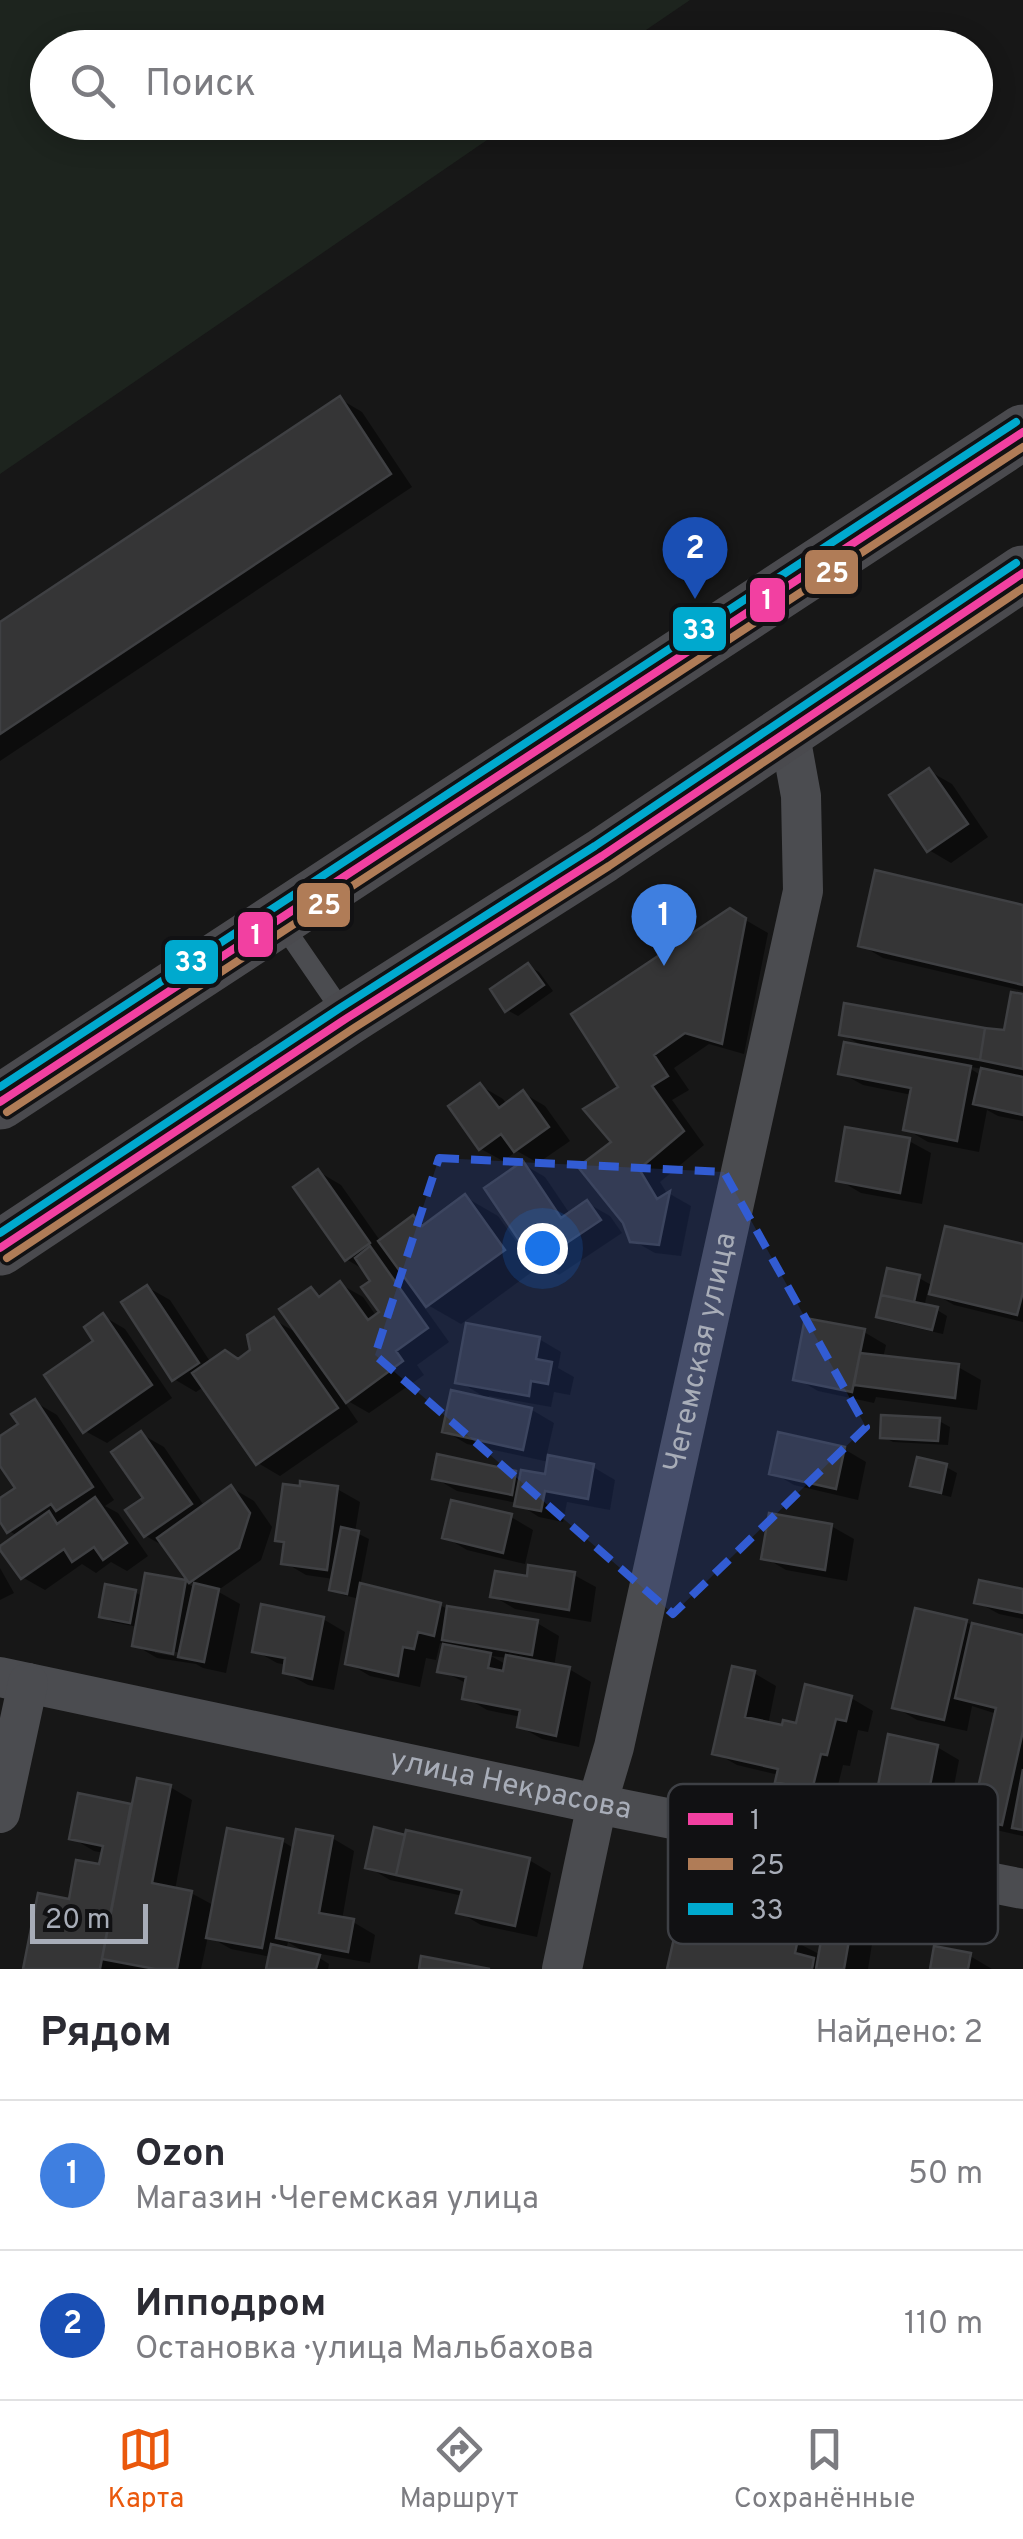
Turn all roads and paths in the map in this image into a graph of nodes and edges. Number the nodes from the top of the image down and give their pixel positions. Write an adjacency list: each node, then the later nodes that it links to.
1 (1023, 432): 4 (main road)
2 (1021, 577): 3 (main road)
3 (788, 730): 5 (main road); 9 (street, Чегемская улица)
4 (280, 920): 5 (lane); 6 (main road)
5 (347, 1018): 7 (main road)
6 (0, 1102)
7 (0, 1248)
8 (14, 1680): 9 (street, улица Некрасова); 10 (street)
9 (597, 1804): 11 (street, улица Некрасова); 14 (street, Чегемская улица)
10 (0, 1814)
11 (668, 1818)
12 (998, 1884): 13 (street, улица Некрасова)
13 (1023, 1889)
14 (562, 1969)

